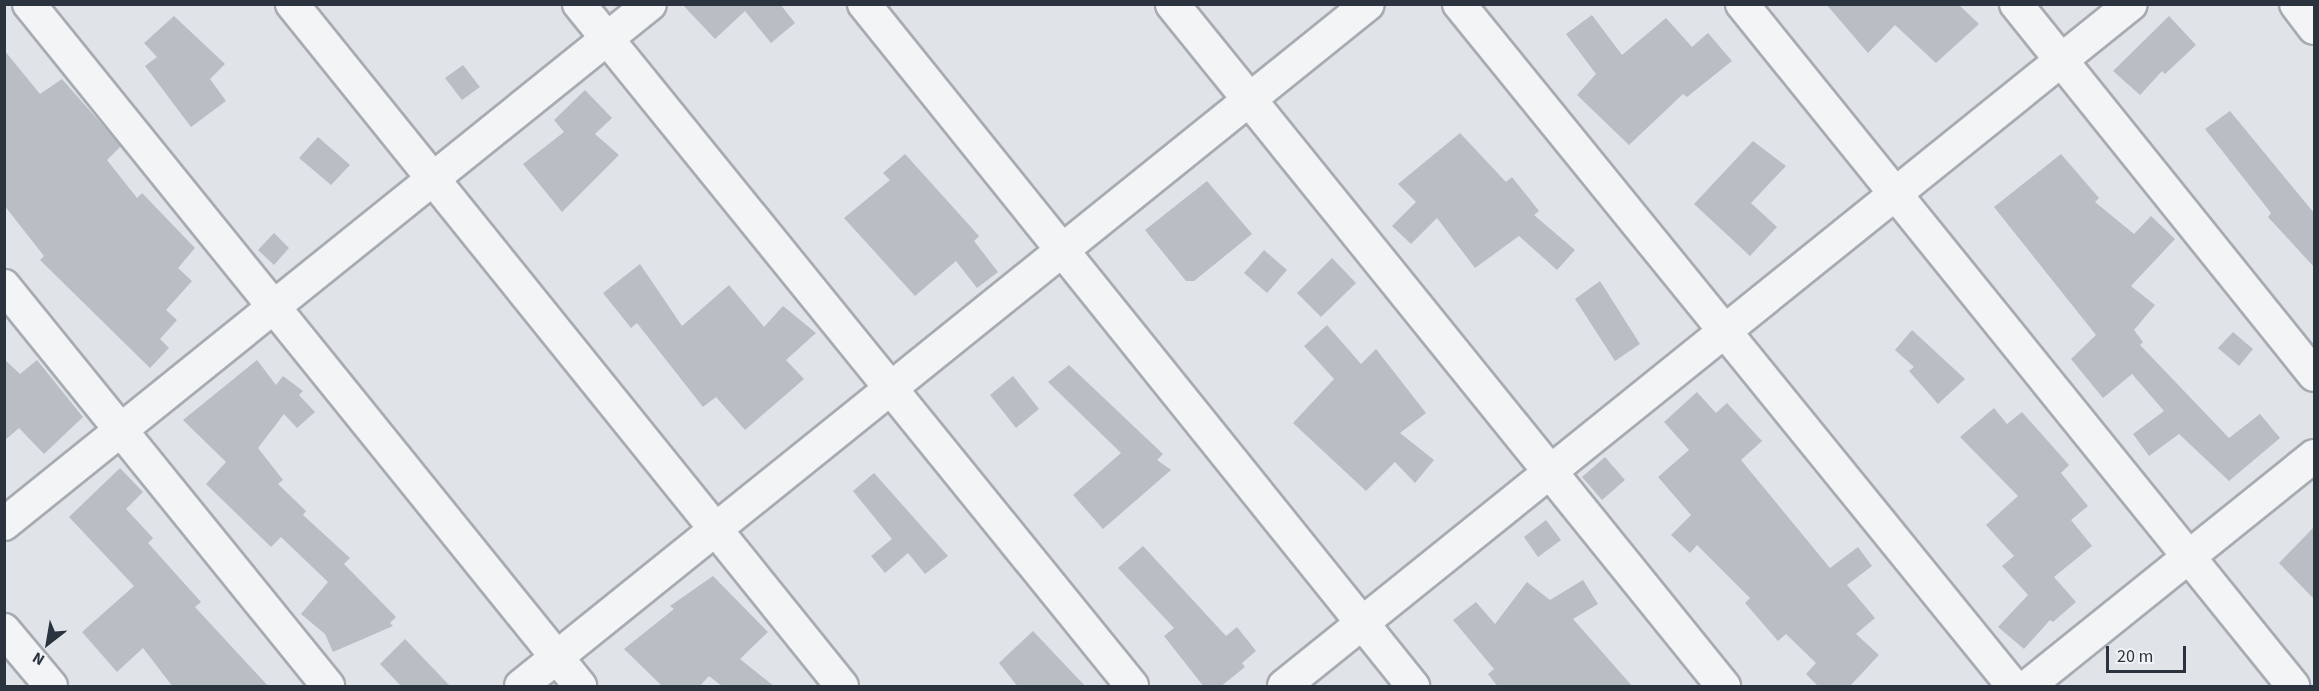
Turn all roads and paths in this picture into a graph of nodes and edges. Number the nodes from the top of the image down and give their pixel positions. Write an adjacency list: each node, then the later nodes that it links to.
1 (30, 4): 21 (street)
2 (292, 4): 17 (street)
3 (579, 4): 14 (street)
4 (650, 4): 14 (street)
5 (864, 4): 19 (street)
6 (1172, 4): 16 (street)
7 (1368, 4): 16 (street)
8 (1459, 4): 22 (street)
9 (1742, 4): 18 (street)
10 (2016, 4): 15 (street)
11 (2132, 4): 15 (street)
12 (2295, 4): 13 (street)
13 (2314, 28)
14 (607, 39): 17 (street); 24 (street)
15 (2061, 61): 18 (street); 23 (street)
16 (1249, 100): 19 (street); 27 (street)
17 (433, 179): 21 (street); 29 (street)
18 (1895, 194): 22 (street); 30 (street)
19 (1063, 251): 24 (street); 31 (street)
20 (4, 286): 25 (street)
21 (274, 307): 25 (street); 33 (street)
22 (1725, 332): 27 (street); 43 (street)
23 (2314, 375)
24 (891, 389): 29 (street); 39 (street)
25 (121, 430): 28 (street); 35 (street)
26 (2314, 456): 30 (street)
27 (1550, 472): 31 (street); 42 (street)
28 (4, 524)
29 (716, 530): 33 (street); 38 (street)
30 (2188, 557): 44 (street); 45 (street)
31 (1362, 624): 40 (street); 41 (street)
32 (4, 630): 34 (street)
33 (557, 658): 36 (street); 37 (street)
34 (51, 687)
35 (328, 687)
36 (521, 687)
37 (580, 687)
38 (842, 687)
39 (1132, 687)
40 (1284, 687)
41 (1413, 687)
42 (1723, 687)
43 (2013, 687)
44 (2028, 687)
45 (2293, 687)

